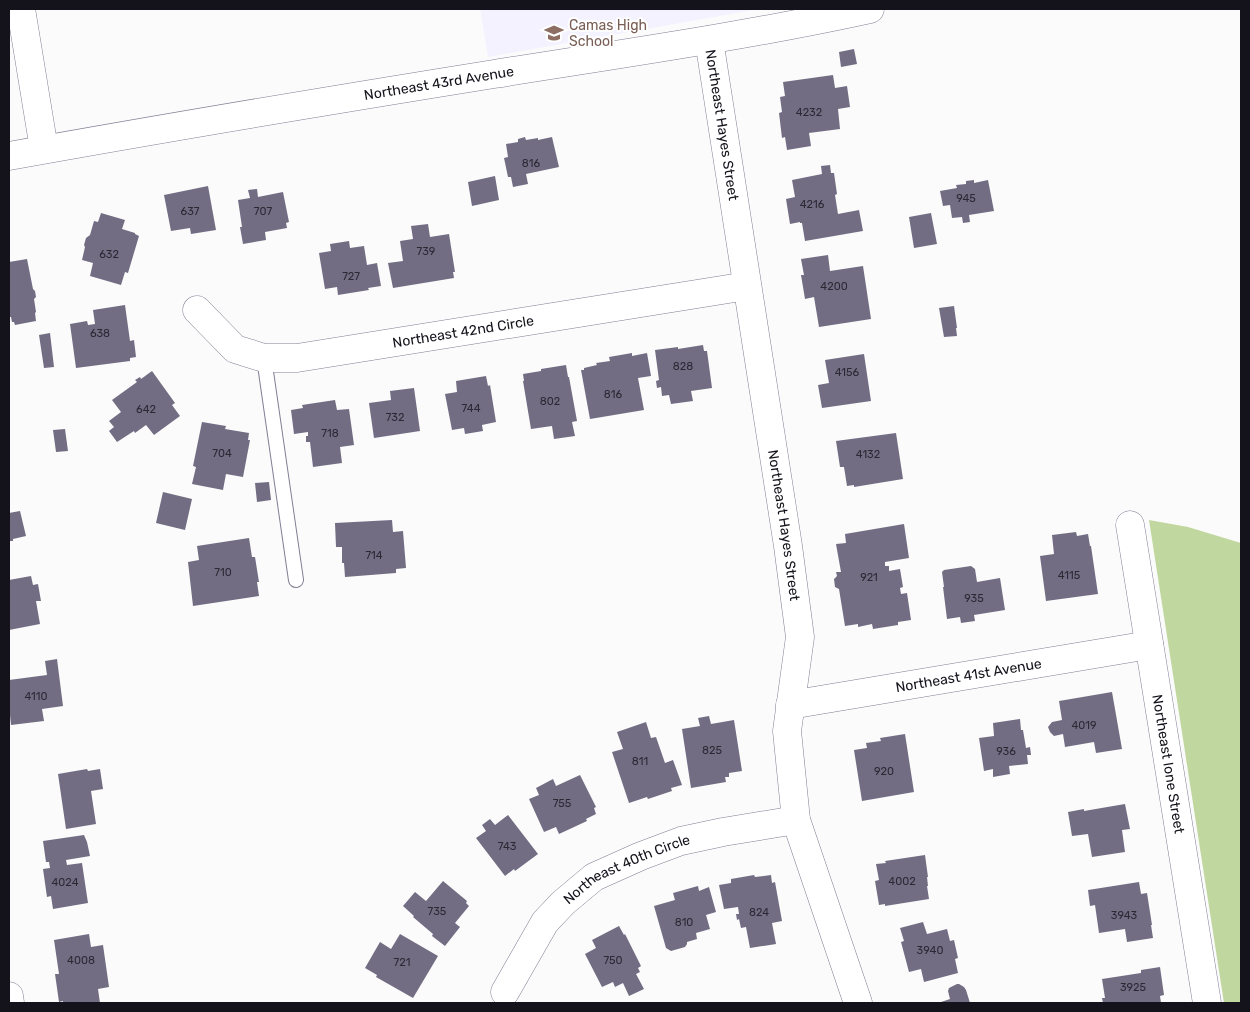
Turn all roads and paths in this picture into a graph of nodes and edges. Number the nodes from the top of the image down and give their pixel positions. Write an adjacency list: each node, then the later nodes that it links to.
1 (22, 9): 4 (street)
2 (870, 9): 3 (street, Northeast 43rd Avenue)
3 (709, 40): 4 (street, Northeast 43rd Avenue); 6 (street, Northeast Hayes Street)
4 (44, 150): 5 (street, Northeast 43rd Avenue)
5 (9, 156)
6 (747, 286): 8 (street, Northeast 42nd Circle); 12 (street, Northeast Hayes Street)
7 (197, 310): 8 (street, Northeast 42nd Circle)
8 (264, 358): 10 (lane)
9 (1130, 524): 11 (street, Northeast Ione Street)
10 (296, 580)
11 (1149, 645): 12 (street, Northeast 41st Avenue); 18 (street, Northeast Ione Street)
12 (790, 705): 13 (street, Northeast Hayes Street)
13 (796, 820): 14 (street, Northeast 40th Circle); 17 (street, Northeast Hayes Street)
14 (505, 992)
15 (9, 996): 16 (street)
16 (10, 1003)
17 (858, 1003)
18 (1207, 1003)

